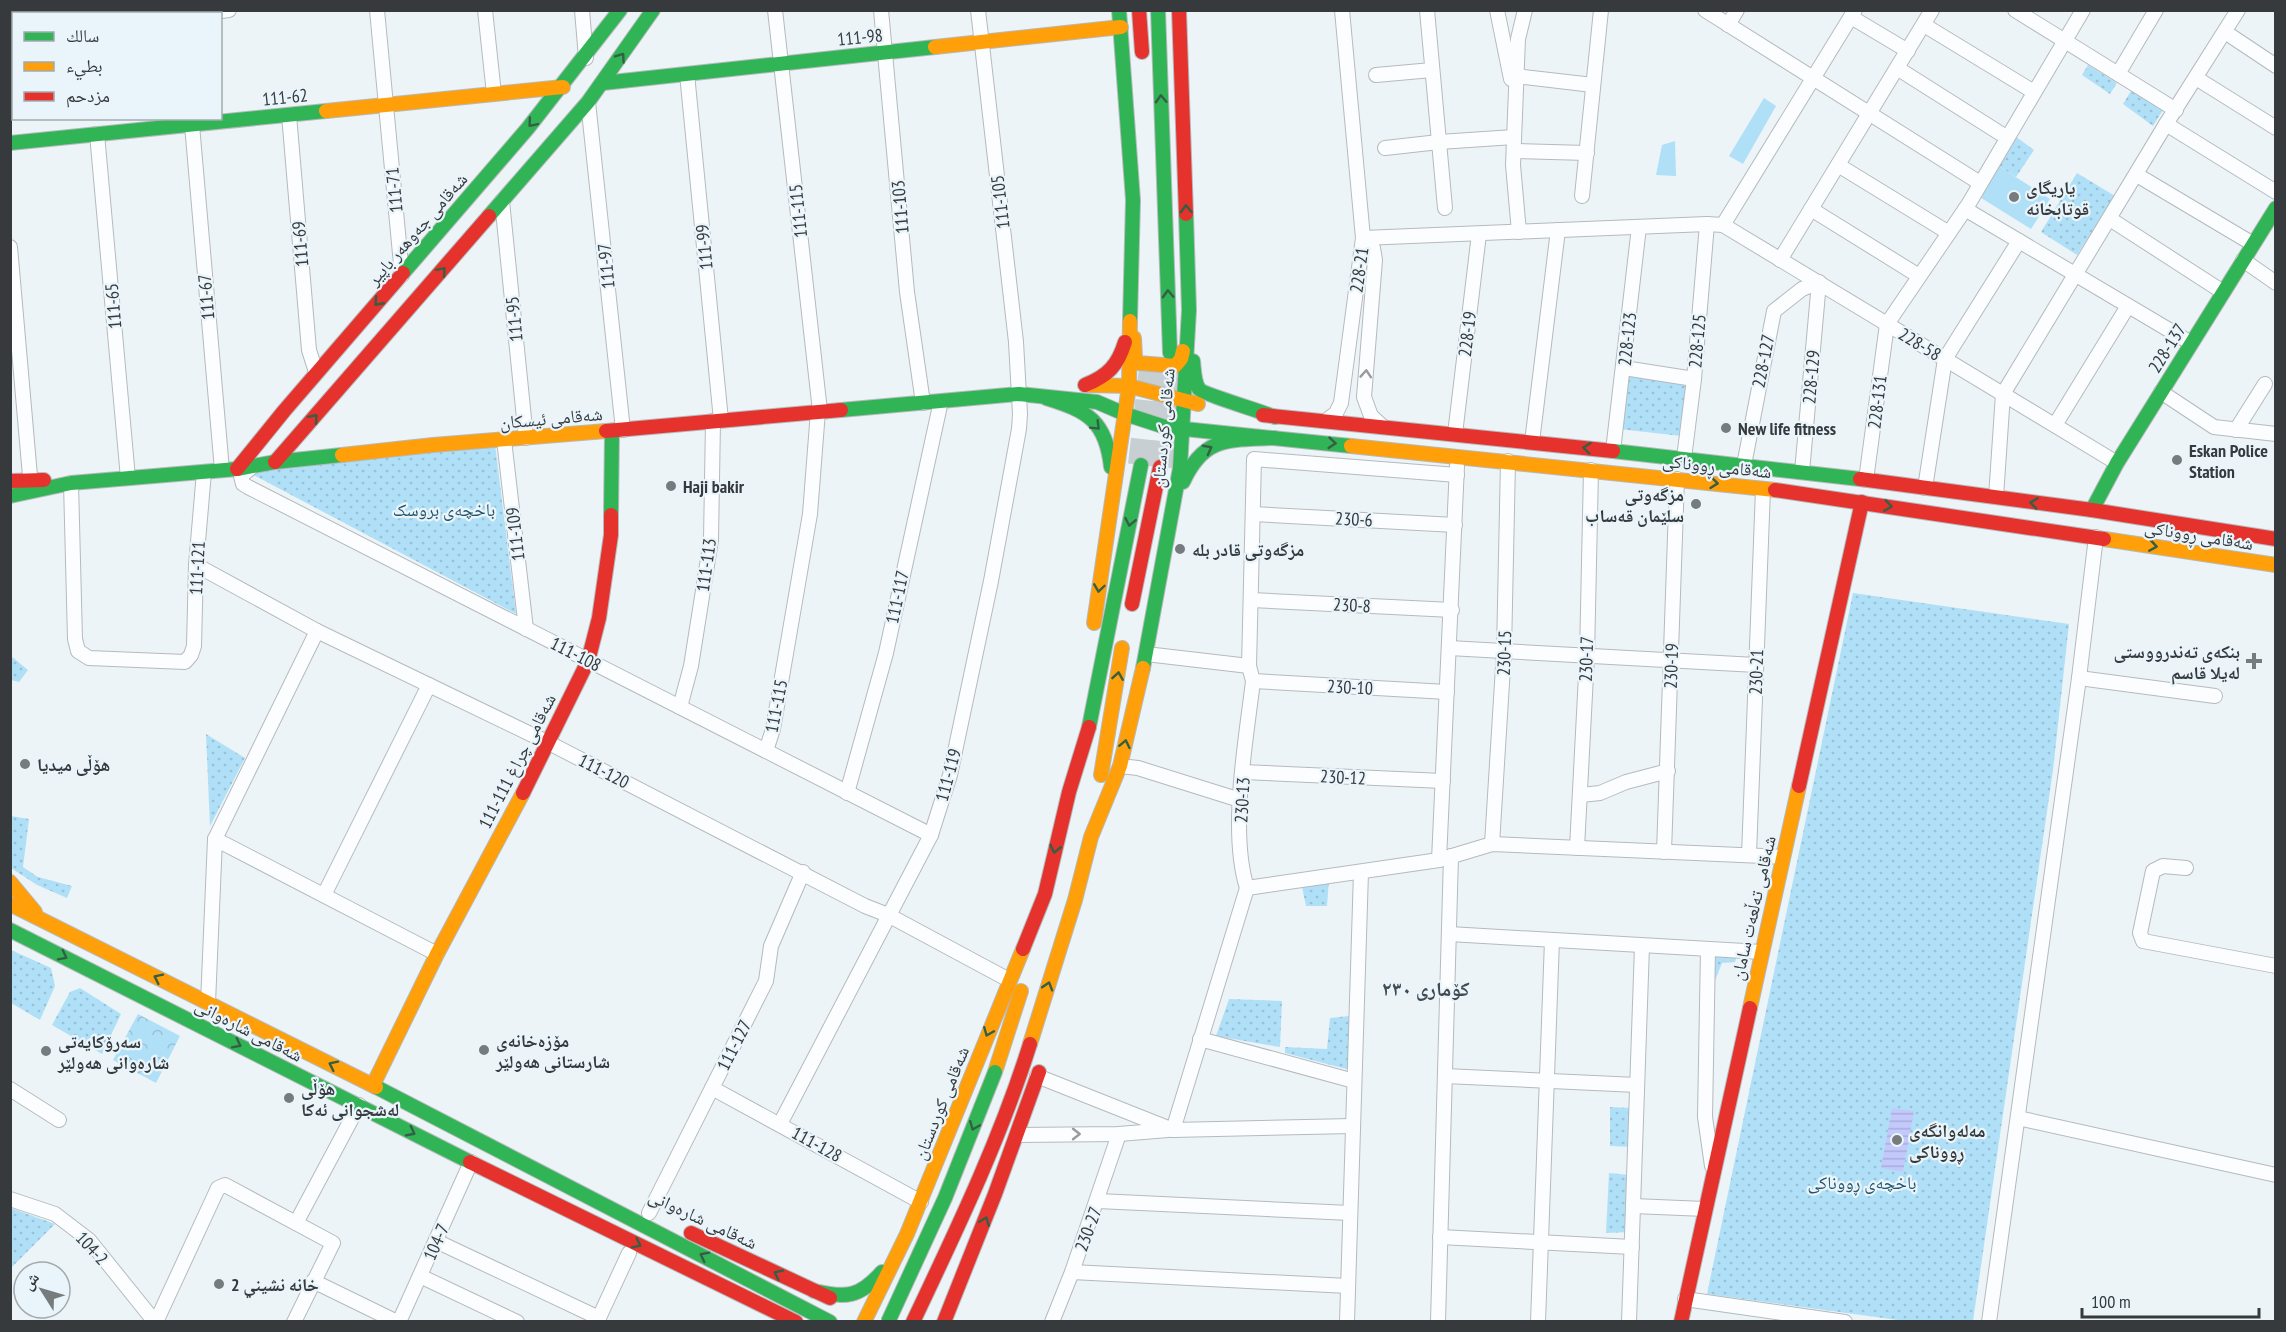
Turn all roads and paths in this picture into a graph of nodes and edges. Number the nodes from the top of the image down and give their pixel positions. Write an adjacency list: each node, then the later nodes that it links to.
1 (229, 10): 26 (street)
2 (377, 10): 55 (street, 111-71)
3 (484, 10): 52 (street)
4 (582, 10): 36 (street)
5 (620, 10): 36 (main road, شەقامی جەوهەر باپیر)
6 (653, 10): 48 (main road, شەقامی جەوهەر باپیر, one-way to 6)
7 (776, 10): 37 (street, 111-115)
8 (881, 10): 35 (street, 111-103)
9 (978, 10): 33 (street, 111-105)
10 (1119, 10): 30 (main road)
11 (1140, 10): 38 (main road)
12 (1158, 10): 106 (main road, شەقامی کوردستان, one-way to 12)
13 (1341, 10): 88 (street)
14 (1427, 10): 41 (street)
15 (1497, 10): 53 (street)
16 (1524, 10): 45 (street)
17 (1705, 10): 28 (street)
18 (1737, 10): 28 (street)
19 (1932, 10): 29 (street)
20 (2015, 10): 32 (street)
21 (2083, 10): 32 (street)
22 (2156, 10): 43 (street)
23 (2238, 10): 31 (street)
24 (1180, 11): 102 (main road, شەقامی کوردستان, one-way to 24)
25 (1599, 11): 49 (street)
26 (214, 12)
27 (1853, 14): 34 (street); 46 (street)
28 (1728, 25): 46 (street)
29 (1924, 25): 34 (street); 51 (street)
30 (1121, 27): 33 (main road, 111-98); 98 (main road)
31 (2224, 32): 39 (street); 47 (street)
32 (2065, 41): 43 (street); 51 (street)
33 (982, 42): 35 (main road, 111-98); 116 (street, 111-105)
34 (1908, 51): 40 (street)
35 (886, 52): 37 (main road, 111-98); 121 (street, 111-103)
36 (586, 58): 50 (main road, شەقامی جەوهەر باپیر)
37 (781, 64): 42 (main road, 111-98); 122 (street, 111-115)
38 (1143, 66)
39 (2276, 66)
40 (1897, 68): 57 (street); 63 (street)
41 (1432, 70): 44 (street); 64 (street)
42 (687, 74): 48 (main road, 111-98); 126 (street, 111-99)
43 (2118, 74): 56 (street)
44 (1376, 75)
45 (1516, 76): 49 (street); 53 (street)
46 (1813, 78): 57 (street); 82 (street)
47 (2196, 78): 56 (street); 61 (street)
48 (603, 83): 54 (main road, شەقامی جەوهەر باپیر)
49 (1593, 85): 68 (street)
50 (563, 87): 52 (main road, 111-62); 70 (main road, شەقامی جەوهەر باپیر, one-way to 70)
51 (2034, 92): 63 (street)
52 (494, 94): 55 (main road, 111-62)
53 (1516, 98): 66 (street)
54 (588, 102): 70 (main road, شەقامی جەوهەر باپیر); 131 (street, 111-97)
55 (385, 105): 58 (main road, 111-62); 94 (street, 111-71)
56 (2176, 110): 59 (street)
57 (1869, 114): 69 (street); 72 (street)
58 (289, 115): 60 (main road, 111-62); 109 (street, 111-69)
59 (2166, 124): 71 (street); 73 (street)
60 (192, 125): 62 (main road, 111-62); 149 (street, 111-67)
61 (2276, 128)
62 (97, 134): 65 (main road, 111-62); 155 (street, 111-65)
63 (2006, 137): 72 (street)
64 (1439, 142): 66 (street); 67 (street); 76 (street)
65 (10, 143)
66 (1514, 144): 68 (street); 85 (street)
67 (1385, 148)
68 (1587, 153): 74 (street)
69 (1838, 165): 78 (street); 86 (street)
70 (514, 166): 75 (main road, شەقامی جەوهەر باپیر); 94 (main road, شەقامی جەوهەر باپیر)
71 (2136, 175): 80 (street); 90 (street)
72 (1980, 183): 79 (street)
73 (2276, 192)
74 (1582, 196)
75 (502, 201): 135 (street, 111-95); 144 (main road, شەقامی جەوهەر باپیر, one-way to 75)
76 (1445, 208)
77 (2276, 208): 90 (main road, 228-137)
78 (1811, 209): 92 (street); 96 (street)
79 (1965, 209): 86 (street); 89 (street)
80 (2110, 219): 95 (street); 100 (street)
81 (1704, 224): 82 (street); 83 (street); 110 (street, 228-125)
82 (1723, 225): 92 (street, 228-58)
83 (1640, 227): 84 (street); 108 (street, 228-123)
84 (1558, 230): 85 (street); 138 (street)
85 (1519, 232): 87 (street)
86 (1949, 232): 96 (street)
87 (1479, 234): 88 (street); 133 (street, 228-19)
88 (1363, 238): 125 (street, 228-21); 129 (street, 228-21, one-way to 88)
89 (2019, 241): 95 (street); 107 (street)
90 (2253, 244): 93 (main road, 228-137)
91 (10, 247): 154 (street)
92 (1780, 260): 97 (street, 228-58)
93 (2243, 260): 99 (street); 100 (main road, 228-137)
94 (402, 274): 109 (main road, شەقامی جەوهەر باپیر, one-way to 109)
95 (2076, 275): 101 (street); 117 (street)
96 (1919, 276): 104 (street)
97 (1819, 282): 104 (street, 228-58); 146 (street, 228-127); 151 (street, 228-129)
98 (1130, 283): 102 (main road); 103 (main road)
99 (2276, 283)
100 (2223, 292): 105 (main road, 228-137)
101 (2128, 306): 105 (street); 128 (street)
102 (1189, 310): 120 (main road, شەقامی کوردستان); 124 (main road)
103 (1129, 321): 112 (main road); 113 (main road)
104 (1887, 324): 107 (street, 228-58); 157 (street, 228-131)
105 (2191, 343): 115 (main road, 228-137)
106 (1170, 353)
107 (1945, 359): 117 (street, 228-58); 161 (street)
108 (1624, 368): 110 (street); 139 (street, 228-123)
109 (316, 372): 148 (main road, شەقامی جەوهەر باپیر)
110 (1694, 379): 142 (street, 228-125)
111 (2265, 384): 132 (street)
112 (1085, 385): 113 (main road, شەقامی ئیسکان); 118 (main road, شەقامی ئیسکان)
113 (1129, 386): 114 (main road, شەقامی ئیسکان); 123 (main road)
114 (1156, 392): 120 (main road, شەقامی ڕووناکی)
115 (2161, 392): 132 (street); 145 (main road, 228-137)
116 (1019, 394): 118 (main road, شەقامی ئیسکان); 119 (main road, شەقامی ئیسکان); 210 (street, 111-119)
117 (2003, 394): 128 (street, 228-58); 165 (street)
118 (1040, 396): 123 (main road, شەقامی ئیسکان); 160 (main road, one-way to 160)
119 (941, 401): 121 (main road, شەقامی ئیسکان); 207 (street, 111-117)
120 (1185, 402): 124 (main road, شەقامی ڕووناکی); 130 (main road, شەقامی کوردستان)
121 (923, 403): 122 (main road, شەقامی ئیسکان)
122 (819, 411): 126 (main road, شەقامی ئیسکان); 201 (street, 111-115)
123 (1125, 414): 127 (main road, شەقامی ئیسکان); 160 (main road)
124 (1275, 417): 125 (main road, شەقامی ڕووناکی)
125 (1327, 420): 129 (main road, شەقامی ڕووناکی)
126 (717, 421): 131 (main road, شەقامی ئیسکان); 199 (street, 111-113)
127 (1152, 423): 130 (main road, شەقامی ڕووناکی)
128 (2055, 425): 145 (street, 228-58)
129 (1382, 426): 133 (main road, شەقامی ڕووناکی)
130 (1182, 429): 136 (main road, شەقامی ڕووناکی); 169 (main road, شەقامی کوردستان)
131 (618, 430): 135 (main road, شەقامی ئیسکان); 190 (main road, شەقامی چراغ 111-111)
132 (2236, 430): 134 (street)
133 (1455, 434): 138 (main road, شەقامی ڕووناکی)
134 (2276, 434)
135 (526, 438): 137 (main road, شەقامی ئیسکان)
136 (1274, 438): 140 (main road, شەقامی ڕووناکی, one-way to 140); 169 (main road, one-way to 136)
137 (504, 440): 144 (main road, شەقامی ئیسکان); 181 (street, 111-109)
138 (1532, 442): 139 (main road, شەقامی ڕووناکی, one-way to 138)
139 (1613, 451): 142 (main road, شەقامی ڕووناکی)
140 (1458, 456): 143 (main road, شەقامی ڕووناکی); 153 (street)
141 (1146, 457): 160 (main road); 174 (main road); 180 (main road, شەقامی کوردستان); 206 (main road, شەقامی کوردستان, one-way to 206)
142 (1684, 458): 146 (main road, شەقامی ڕووناکی)
143 (1508, 461): 150 (main road, شەقامی ڕووناکی); 186 (street, 230-15)
144 (275, 462): 147 (main road, شەقامی ئیسکان)
145 (2117, 463): 167 (main road, 228-137)
146 (1744, 465): 151 (main road, شەقامی ڕووناکی)
147 (253, 466): 148 (main road, شەقامی ئیسکان); 181 (street, 111-108)
148 (237, 469): 149 (main road, شەقامی ئیسکان)
149 (222, 470): 152 (main road, شەقامی ئیسکان)
150 (1592, 470): 156 (main road, شەقامی ڕووناکی); 188 (street, 230-17)
151 (1797, 471): 157 (main road, شەقامی ڕووناکی); 163 (main road)
152 (204, 472): 155 (main road, شەقامی ئیسکان); 176 (street, 111-121)
153 (1457, 475): 168 (street, 230-13); 170 (street)
154 (30, 476)
155 (128, 478): 159 (main road, شەقامی ئیسکان)
156 (1677, 479): 162 (main road, شەقامی ڕووناکی, one-way to 162); 189 (street, 230-19)
157 (1866, 480): 161 (main road, شەقامی ڕووناکی)
158 (10, 481): 159 (main road, شەقامی ئیسکان)
159 (71, 483): 164 (main road, شەقامی ئیسکان); 176 (street, 111-121)
160 (1113, 488): 184 (main road, one-way to 184)
161 (1925, 488): 165 (main road, شەقامی ڕووناکی)
162 (1763, 489): 163 (main road, شەقامی ڕووناکی); 192 (street, 230-21)
163 (1788, 491): 166 (main road, شەقامی ڕووناکی)
164 (10, 496)
165 (1996, 498): 167 (main road, شەقامی ڕووناکی, one-way to 165)
166 (1862, 502): 172 (main road, شەقامی ڕووناکی, one-way to 172); 217 (main road, شەقامی تەڵعەت سامان)
167 (2092, 510): 171 (main road, شەقامی ڕووناکی)
168 (1253, 514): 170 (street, 230-6); 178 (street, 230-13)
169 (1172, 517): 174 (main road, شەقامی کوردستان)
170 (1455, 525): 179 (street)
171 (2249, 536): 173 (main road, شەقامی ڕووناکی); 175 (main road)
172 (2096, 537): 175 (main road, شەقامی ڕووناکی, one-way to 175); 194 (street)
173 (2276, 539)
174 (1168, 540): 187 (main road, شەقامی کوردستان)
175 (2246, 561): 177 (main road, شەقامی ڕووناکی)
176 (196, 565): 182 (street, 111-120)
177 (2276, 565)
178 (1252, 600): 179 (street, 230-8); 193 (street, 230-13)
179 (1452, 610): 185 (street)
180 (1129, 616)
181 (526, 629): 190 (street, 111-108)
182 (318, 631): 196 (street, 111-120); 212 (street)
183 (1124, 639): 211 (main road, شەقامی کوردستان, one-way to 183)
184 (1091, 640)
185 (1449, 648): 186 (street); 197 (street)
186 (1504, 651): 188 (street); 213 (street, 230-15)
187 (1146, 654): 193 (street); 202 (main road, شەقامی کوردستان, one-way to 187)
188 (1587, 656): 189 (street); 208 (street, 230-17)
189 (1671, 660): 192 (street); 203 (street, 230-19)
190 (588, 661): 199 (street, 111-108); 200 (main road, شەقامی چراغ 111-111)
191 (1088, 664): 206 (main road, شەقامی کوردستان)
192 (1756, 665): 216 (street, 230-21)
193 (1249, 666): 195 (street, 230-13)
194 (2079, 678): 198 (street); 253 (street)
195 (1253, 681): 197 (street, 230-10); 204 (street, 230-13)
196 (429, 685): 200 (street, 111-120); 225 (street)
197 (1447, 692): 205 (street)
198 (2215, 696)
199 (680, 707): 201 (street, 111-108)
200 (549, 743): 220 (street, 111-120); 236 (main road, شەقامی چراغ 111-111)
201 (766, 751): 207 (street, 111-108)
202 (1120, 766): 209 (street); 211 (main road, شەقامی کوردستان)
203 (1668, 771): 208 (street); 215 (street, 230-19)
204 (1243, 772): 205 (street, 230-12); 209 (street, 230-13)
205 (1443, 781): 218 (street)
206 (1069, 792): 224 (main road, شەقامی کوردستان, one-way to 224)
207 (847, 793): 210 (street, 111-108)
208 (1581, 795): 214 (street, 230-17)
209 (1240, 800): 223 (street, 230-13)
210 (931, 835): 228 (street, 111-119)
211 (1091, 837): 226 (main road, شەقامی کوردستان)
212 (215, 839): 225 (street); 240 (street)
213 (1492, 844): 214 (street); 218 (street)
214 (1577, 848): 215 (street)
215 (1664, 852): 216 (street)
216 (1749, 855): 217 (street)
217 (1783, 857): 235 (main road, شەقامی تەڵعەت سامان)
218 (1445, 858): 221 (street); 231 (street)
219 (2186, 868): 237 (street)
220 (803, 872): 228 (street, 111-120); 249 (street, 111-127)
221 (1361, 873): 223 (street); 245 (street)
222 (10, 882): 229 (main road)
223 (1247, 888): 241 (street, 230-13)
224 (1045, 894): 239 (main road, شەقامی کوردستان); 296 (main road, شەقامی کوردستان, one-way to 296, bridge)
225 (324, 895): 236 (street)
226 (1075, 900): 238 (main road, شەقامی کوردستان); 298 (main road, شەقامی کوردستان, one-way to 226)
227 (10, 904): 229 (main road, شەقامی شارەوانی)
228 (888, 915): 239 (street, 111-120); 255 (street, 111-119)
229 (42, 920): 240 (main road, شەقامی شارەوانی, one-way to 229)
230 (10, 930): 251 (main road, شەقامی شارەوانی, one-way to 251)
231 (1449, 934): 232 (street); 244 (street)
232 (1552, 940): 233 (street); 246 (street)
233 (1642, 946): 234 (street); 248 (street)
234 (1708, 949): 235 (street); 261 (street)
235 (1762, 952): 261 (main road, شەقامی تەڵعەت سامان)
236 (437, 954): 247 (main road, شەقامی چراغ 111-111)
237 (2276, 966)
238 (1067, 973)
239 (1009, 980): 265 (main road, شەقامی کوردستان, one-way to 265)
240 (208, 1003): 247 (main road, شەقامی شارەوانی, one-way to 240)
241 (1200, 1039): 245 (street); 257 (street, 230-13)
242 (1044, 1056): 243 (main road)
243 (1037, 1076): 257 (street); 259 (main road)
244 (1445, 1076): 246 (street); 273 (street)
245 (1354, 1081): 256 (street)
246 (1546, 1081): 248 (street); 275 (street)
247 (374, 1085): 252 (main road, شەقامی شارەوانی)
248 (1637, 1085): 266 (street)
249 (712, 1088): 255 (street, 111-128); 269 (street, 111-127)
250 (10, 1089): 254 (street)
251 (359, 1105): 260 (main road, شەقامی شارەوانی, one-way to 260); 270 (street)
252 (422, 1112): 269 (main road, شەقامی شارەوانی); 294 (main road, شەقامی شارەوانی, one-way to 252)
253 (2018, 1118): 262 (street); 308 (street)
254 (59, 1120)
255 (780, 1124): 265 (street, 111-128)
256 (1353, 1126): 257 (street); 268 (street)
257 (1173, 1130): 258 (street)
258 (1119, 1134): 259 (street, one-way to 258); 264 (street, 230-27)
259 (1017, 1136): 280 (main road, one-way to 259)
260 (471, 1162): 274 (street, 104-7); 277 (main road, شەقامی شارەوانی); 293 (main road, شەقامی شارەوانی, one-way to 293)
261 (1712, 1173): 267 (main road, شەقامی تەڵعەت سامان)
262 (2276, 1175)
263 (10, 1199): 289 (street, 104-2)
264 (1098, 1201): 268 (street); 278 (street, 230-27)
265 (921, 1202): 272 (main road, شەقامی کوردستان)
266 (1633, 1206): 267 (street); 276 (street)
267 (1705, 1209): 284 (main road, شەقامی تەڵعەت سامان)
268 (1350, 1213): 282 (street)
269 (654, 1216)
270 (296, 1223): 281 (street); 289 (street)
271 (680, 1228): 283 (main road, شەقامی شارەوانی, one-way to 271)
272 (908, 1234): 283 (main road); 286 (main road, شەقامی کوردستان)
273 (1440, 1237): 275 (street); 303 (street)
274 (436, 1241): 279 (street, 104-7); 288 (street)
275 (1540, 1242): 276 (street); 304 (street)
276 (1632, 1247): 305 (street)
277 (629, 1253): 285 (main road, شەقامی شارەوانی); 288 (street)
278 (1072, 1272): 282 (street); 301 (street, 230-27)
279 (420, 1276): 291 (street, 104-7); 292 (street)
280 (964, 1276): 299 (main road); 300 (main road)
281 (313, 1281): 290 (street); 291 (street)
282 (1348, 1286): 302 (street)
283 (814, 1291): 286 (main road, شەقامی شارەوانی)
284 (1685, 1299): 287 (street); 306 (main road, شەقامی تەڵعەت سامان)
285 (732, 1306)
286 (872, 1307): 295 (main road, شەقامی کوردستان); 297 (main road, شەقامی شارەوانی)
287 (1757, 1316): 307 (street)
288 (598, 1320)
289 (156, 1322)
290 (294, 1322)
291 (398, 1322)
292 (517, 1322)
293 (796, 1322)
294 (830, 1322)
295 (864, 1322)
296 (888, 1322)
297 (907, 1322)
298 (913, 1322)
299 (944, 1322)
300 (952, 1322)
301 (1052, 1322)
302 (1347, 1322)
303 (1438, 1322)
304 (1538, 1322)
305 (1629, 1322)
306 (1681, 1322)
307 (1845, 1322)
308 (1989, 1322)

